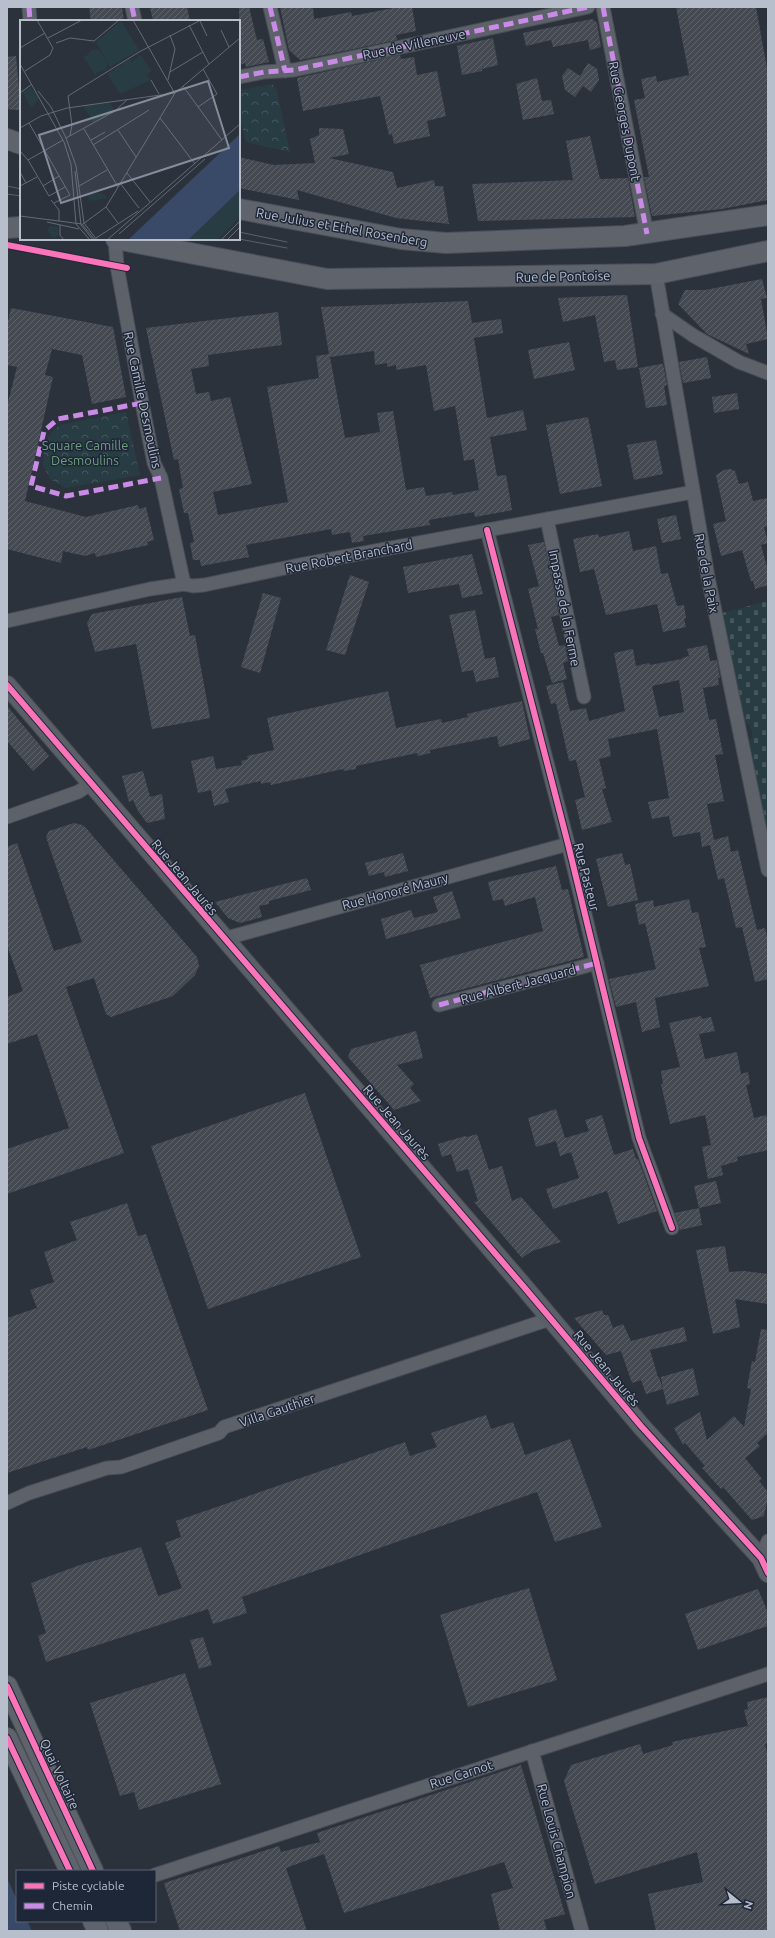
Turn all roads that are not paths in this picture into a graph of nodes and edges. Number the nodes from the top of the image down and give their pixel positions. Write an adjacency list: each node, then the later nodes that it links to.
1 (29, 7): 6 (street)
2 (132, 7): 7 (street)
3 (270, 7): 8 (street)
4 (588, 7): 8 (street, Rue de Villeneuve)
5 (603, 7): 16 (street, Rue Georges Dupont)
6 (30, 20)
7 (135, 20)
8 (285, 71): 9 (street, Rue de Villeneuve)
9 (240, 77)
10 (7, 139): 11 (main road)
11 (20, 144)
12 (240, 209): 16 (main road, Rue Julius et Ethel Rosenberg)
13 (768, 215): 16 (main road)
14 (20, 227): 15 (main road)
15 (7, 228)
16 (647, 234)
17 (116, 240): 26 (street, Rue Camille Desmoulins)
18 (121, 240): 20 (main road, Rue de Pontoise)
19 (768, 251): 20 (main road, Rue de Pontoise)
20 (656, 274): 21 (street, Rue de la Paix)
21 (662, 314): 22 (street); 23 (street, Rue de la Paix)
22 (768, 373)
23 (693, 492): 24 (street, Rue Robert Branchard); 33 (street, Rue de la Paix)
24 (547, 519): 25 (street, Rue Robert Branchard); 29 (street, Impasse de la Ferme)
25 (487, 530): 26 (street, Rue Robert Branchard); 32 (street, Rue Pasteur)
26 (184, 584): 27 (street, Rue Robert Branchard)
27 (7, 621)
28 (7, 685): 30 (street, Rue Jean Jaurès)
29 (584, 697)
30 (92, 783): 31 (street); 34 (street, Rue Jean Jaurès)
31 (7, 817)
32 (568, 844): 34 (street, Rue Honoré Maury); 35 (street, Rue Pasteur)
33 (768, 870)
34 (223, 938): 38 (street, Rue Jean Jaurès)
35 (597, 963): 36 (street, Rue Albert Jacquard); 37 (street, Rue Pasteur)
36 (439, 1005)
37 (672, 1228)
38 (550, 1319): 39 (street, Villa Gauthier); 41 (street, Rue Jean Jaurès)
39 (7, 1504)
40 (768, 1541): 41 (street)
41 (766, 1562)
42 (768, 1674): 45 (street, Rue Carnot)
43 (7, 1686): 47 (main road, Quai Voltaire)
44 (7, 1738): 46 (main road)
45 (532, 1751): 48 (street, Rue Carnot); 53 (street, Rue Louis Champion)
46 (70, 1870)
47 (93, 1870)
48 (156, 1875)
49 (94, 1922): 51 (main road)
50 (116, 1922): 52 (main road)
51 (98, 1931)
52 (121, 1931)
53 (582, 1931)

